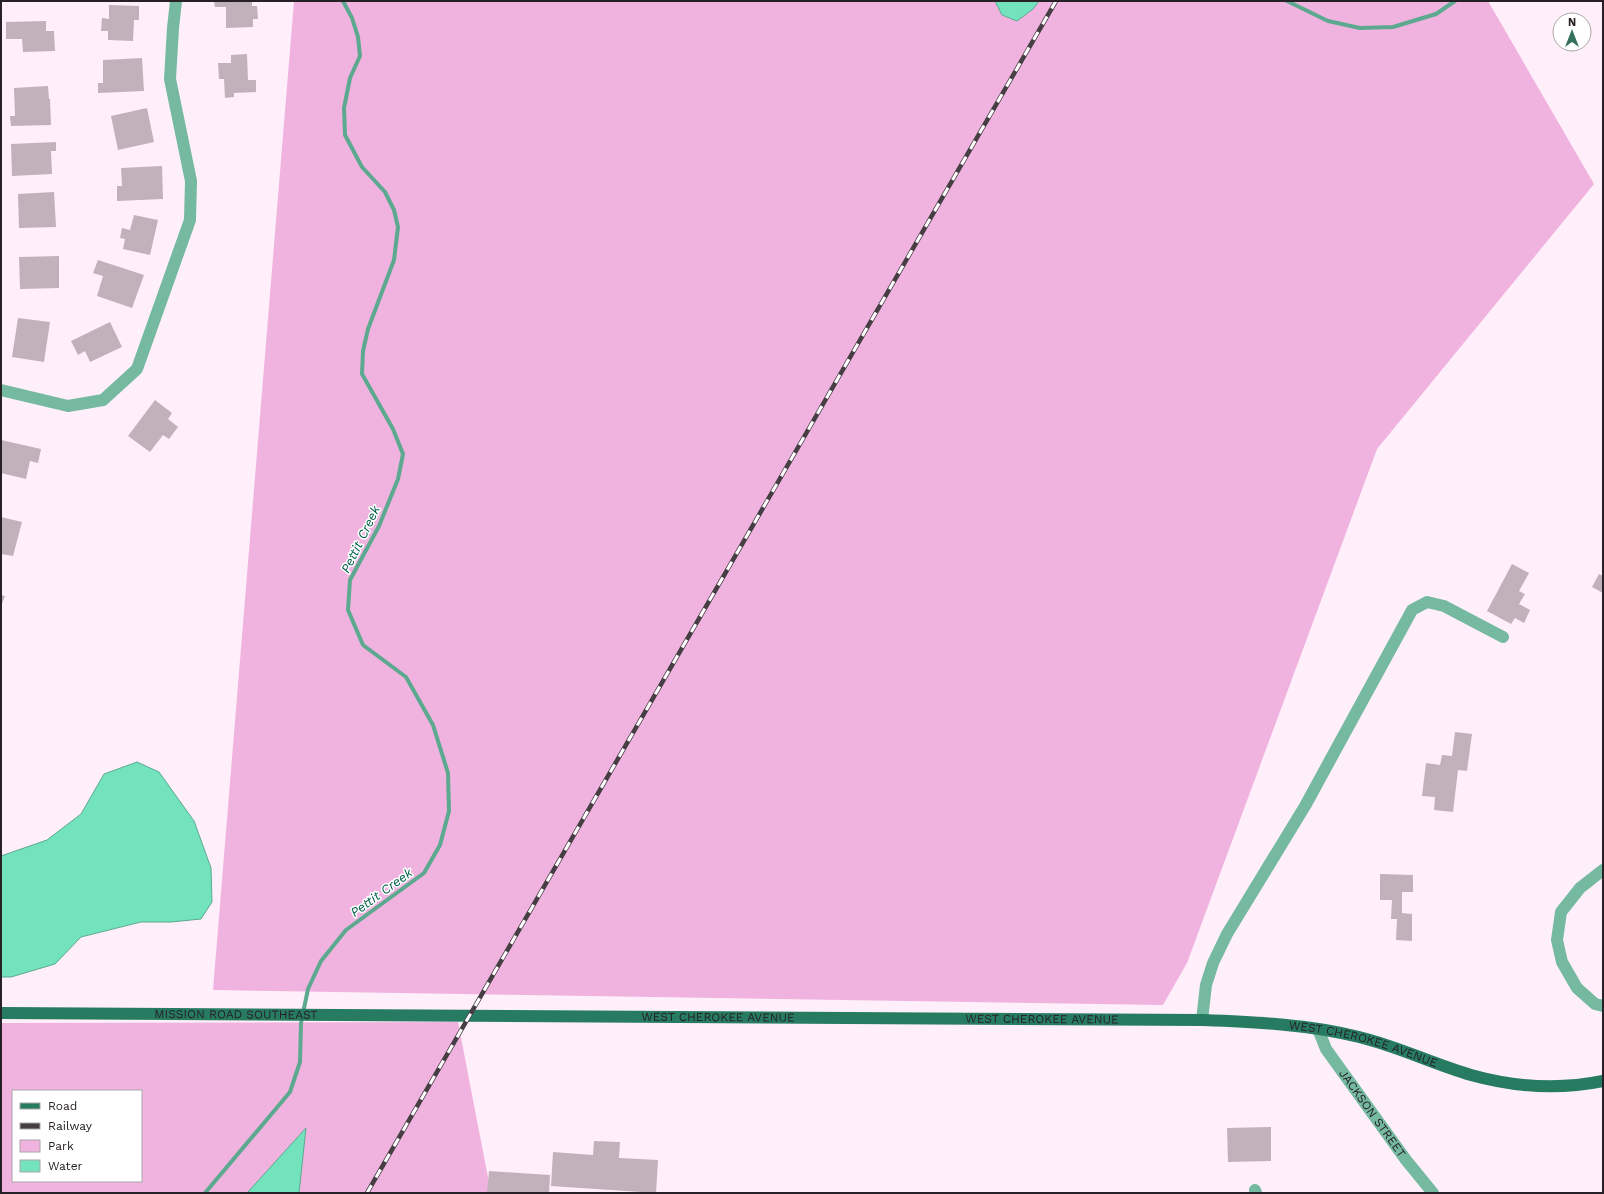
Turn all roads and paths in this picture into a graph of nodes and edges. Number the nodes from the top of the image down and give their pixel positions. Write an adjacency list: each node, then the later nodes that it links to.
1 (176, 1): 2 (street)
2 (1, 390)
3 (1503, 636): 8 (street)
4 (1603, 870): 5 (street)
5 (1603, 1006)
6 (1, 1012): 7 (main road, MISSION ROAD SOUTHEAST)
7 (471, 1014): 8 (main road, WEST CHEROKEE AVENUE)
8 (1202, 1020): 9 (main road, WEST CHEROKEE AVENUE)
9 (1318, 1029): 10 (main road, WEST CHEROKEE AVENUE); 11 (street, JACKSON STREET)
10 (1603, 1081)
11 (1433, 1193)

